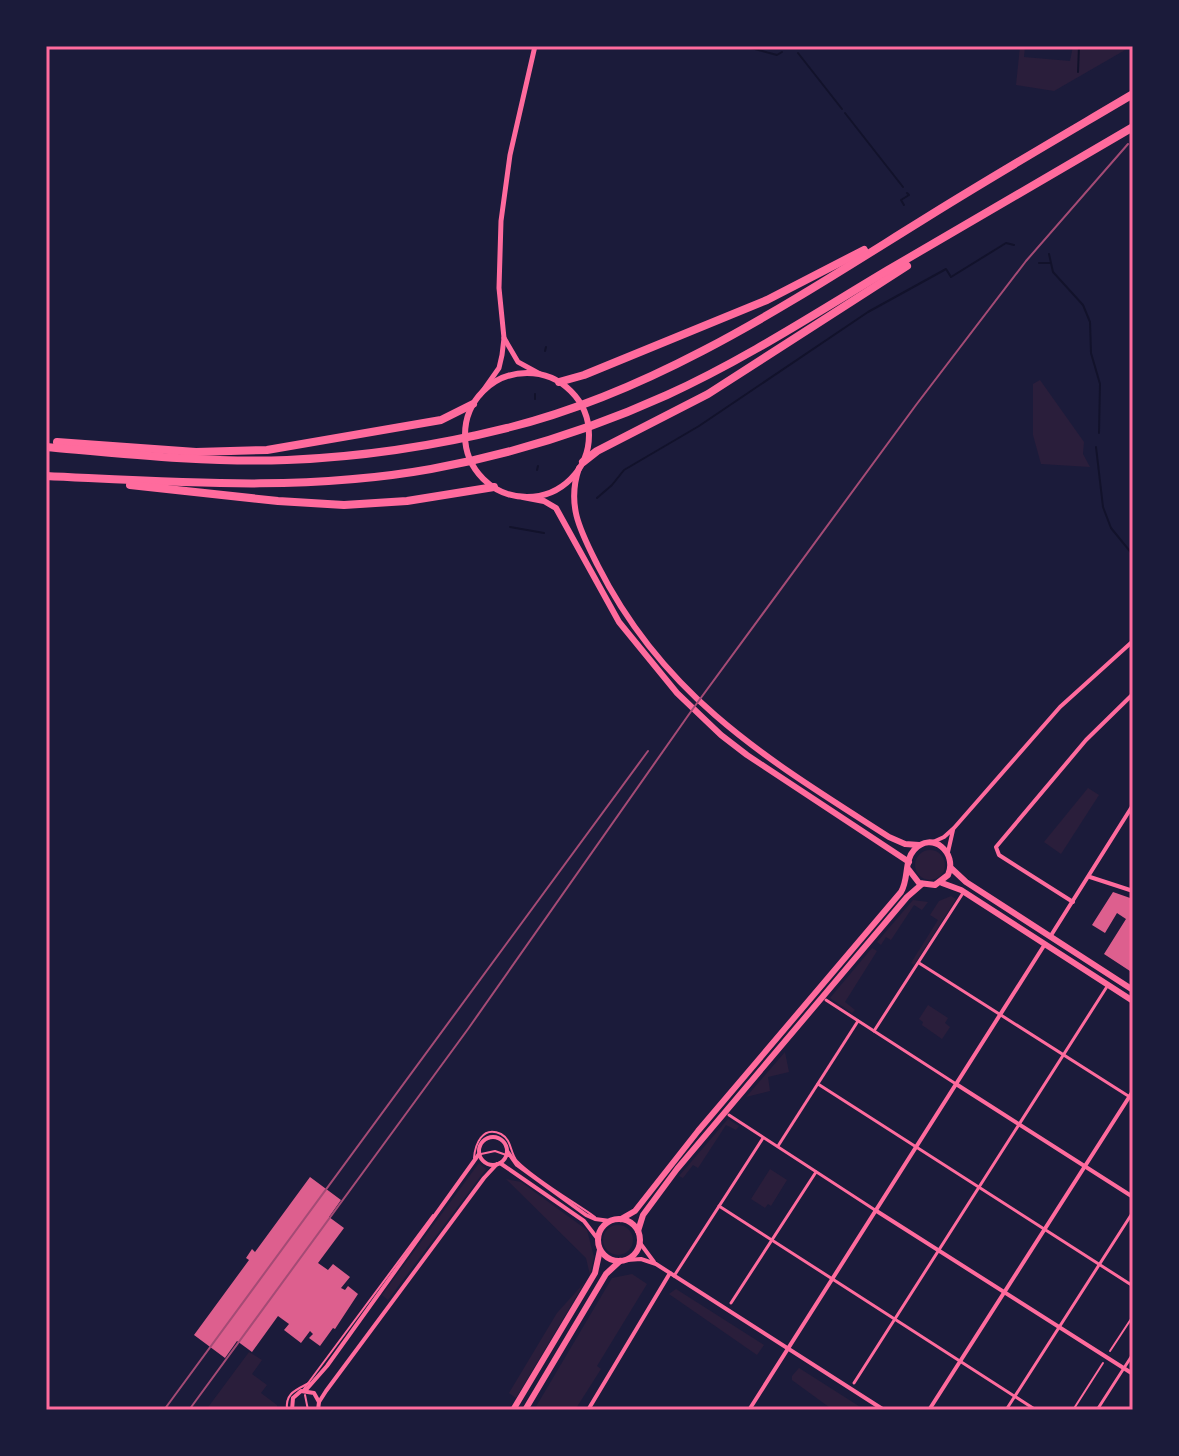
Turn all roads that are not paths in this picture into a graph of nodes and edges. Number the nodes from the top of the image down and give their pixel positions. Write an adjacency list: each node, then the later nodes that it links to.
1 (535, 46): 6 (street)
2 (1133, 94): 4 (highway)
3 (1133, 127): 5 (highway)
4 (942, 207): 8 (highway); 11 (highway)
5 (990, 212): 12 (highway); 14 (highway)
6 (504, 338): 7 (street); 9 (street)
7 (540, 374): 8 (main road); 9 (main road)
8 (562, 384): 12 (main road)
9 (480, 395): 10 (main road)
10 (473, 404): 11 (highway); 15 (main road)
11 (46, 444)
12 (581, 465): 16 (main road); 22 (main road)
13 (46, 476): 14 (highway)
14 (106, 479): 15 (highway)
15 (494, 487): 16 (main road)
16 (523, 497): 24 (main road)
17 (1133, 641): 20 (street)
18 (1133, 694): 31 (street)
19 (1133, 805): 26 (street)
20 (954, 828): 21 (street); 23 (street)
21 (931, 843): 22 (main road); 23 (main road)
22 (922, 844): 24 (main road)
23 (948, 852): 25 (main road)
24 (909, 866): 28 (main road); 63 (main road)
25 (951, 868): 27 (main road); 32 (main road)
26 (1089, 876): 29 (street); 31 (street)
27 (942, 883): 28 (main road); 30 (main road)
28 (922, 884): 67 (main road)
29 (1133, 891)
30 (964, 892): 33 (main road); 34 (street)
31 (1073, 902): 32 (street)
32 (1050, 937): 36 (main road)
33 (1045, 944): 35 (main road); 39 (street)
34 (919, 963): 39 (street); 41 (street)
35 (1108, 985): 38 (main road); 42 (street)
36 (1133, 990)
37 (826, 1000): 40 (street)
38 (1133, 1001)
39 (1000, 1014): 42 (street); 44 (street)
40 (858, 1021): 41 (street); 43 (street)
41 (874, 1031): 44 (street)
42 (1064, 1055): 45 (street); 47 (street)
43 (818, 1084): 49 (street); 50 (street)
44 (956, 1084): 47 (street); 49 (street)
45 (1132, 1096): 56 (street)
46 (729, 1115): 48 (street)
47 (1020, 1125): 56 (street); 58 (street)
48 (763, 1138): 50 (street); 60 (street)
49 (916, 1146): 58 (street); 61 (street)
50 (778, 1147): 57 (street)
51 (479, 1154): 52 (lane); 52 (street); 53 (lane); 55 (street); 90 (street)
52 (507, 1154): 54 (lane); 55 (street); 64 (street)
53 (473, 1160): 54 (lane); 88 (lane)
54 (517, 1161): 64 (lane)
55 (498, 1163): 68 (street); 92 (street)
56 (1085, 1166): 59 (street); 66 (street)
57 (817, 1171): 61 (street); 69 (street)
58 (979, 1188): 66 (street); 72 (street)
59 (1133, 1197)
60 (719, 1206): 69 (street); 76 (street)
61 (875, 1210): 72 (street); 77 (street)
62 (1133, 1212): 75 (street)
63 (621, 1219): 65 (main road); 67 (main road)
64 (600, 1220): 65 (street)
65 (610, 1221): 68 (main road)
66 (1045, 1229): 75 (street); 79 (street)
67 (638, 1231): 70 (main road)
68 (597, 1238): 71 (main road)
69 (772, 1240): 77 (street); 80 (street)
70 (640, 1243): 73 (main road); 74 (street)
71 (600, 1250): 73 (main road); 95 (main road)
72 (939, 1250): 79 (street); 81 (street)
73 (624, 1261): 74 (street); 96 (main road)
74 (656, 1264): 76 (street)
75 (1099, 1265): 78 (street); 82 (street)
76 (672, 1274): 83 (street); 97 (street)
77 (831, 1279): 81 (street); 83 (street)
78 (1133, 1286)
79 (1005, 1292): 82 (street); 85 (street)
80 (731, 1303)
81 (895, 1320): 85 (street); 89 (street)
82 (1060, 1327): 86 (street); 91 (street)
83 (787, 1348): 98 (street); 99 (street)
84 (1133, 1354): 86 (street)
85 (960, 1361): 91 (street); 100 (street)
86 (1124, 1368): 87 (street); 103 (street)
87 (1133, 1374)
88 (310, 1382): 90 (lane); 93 (lane)
89 (854, 1383)
90 (305, 1391): 92 (street); 93 (street); 94 (lane)
91 (1015, 1397): 101 (street); 102 (street)
92 (320, 1407)
93 (290, 1410)
94 (308, 1410)
95 (513, 1410)
96 (525, 1410)
97 (588, 1410)
98 (749, 1410)
99 (884, 1410)
100 (929, 1410)
101 (1006, 1410)
102 (1036, 1410)
103 (1097, 1410)

